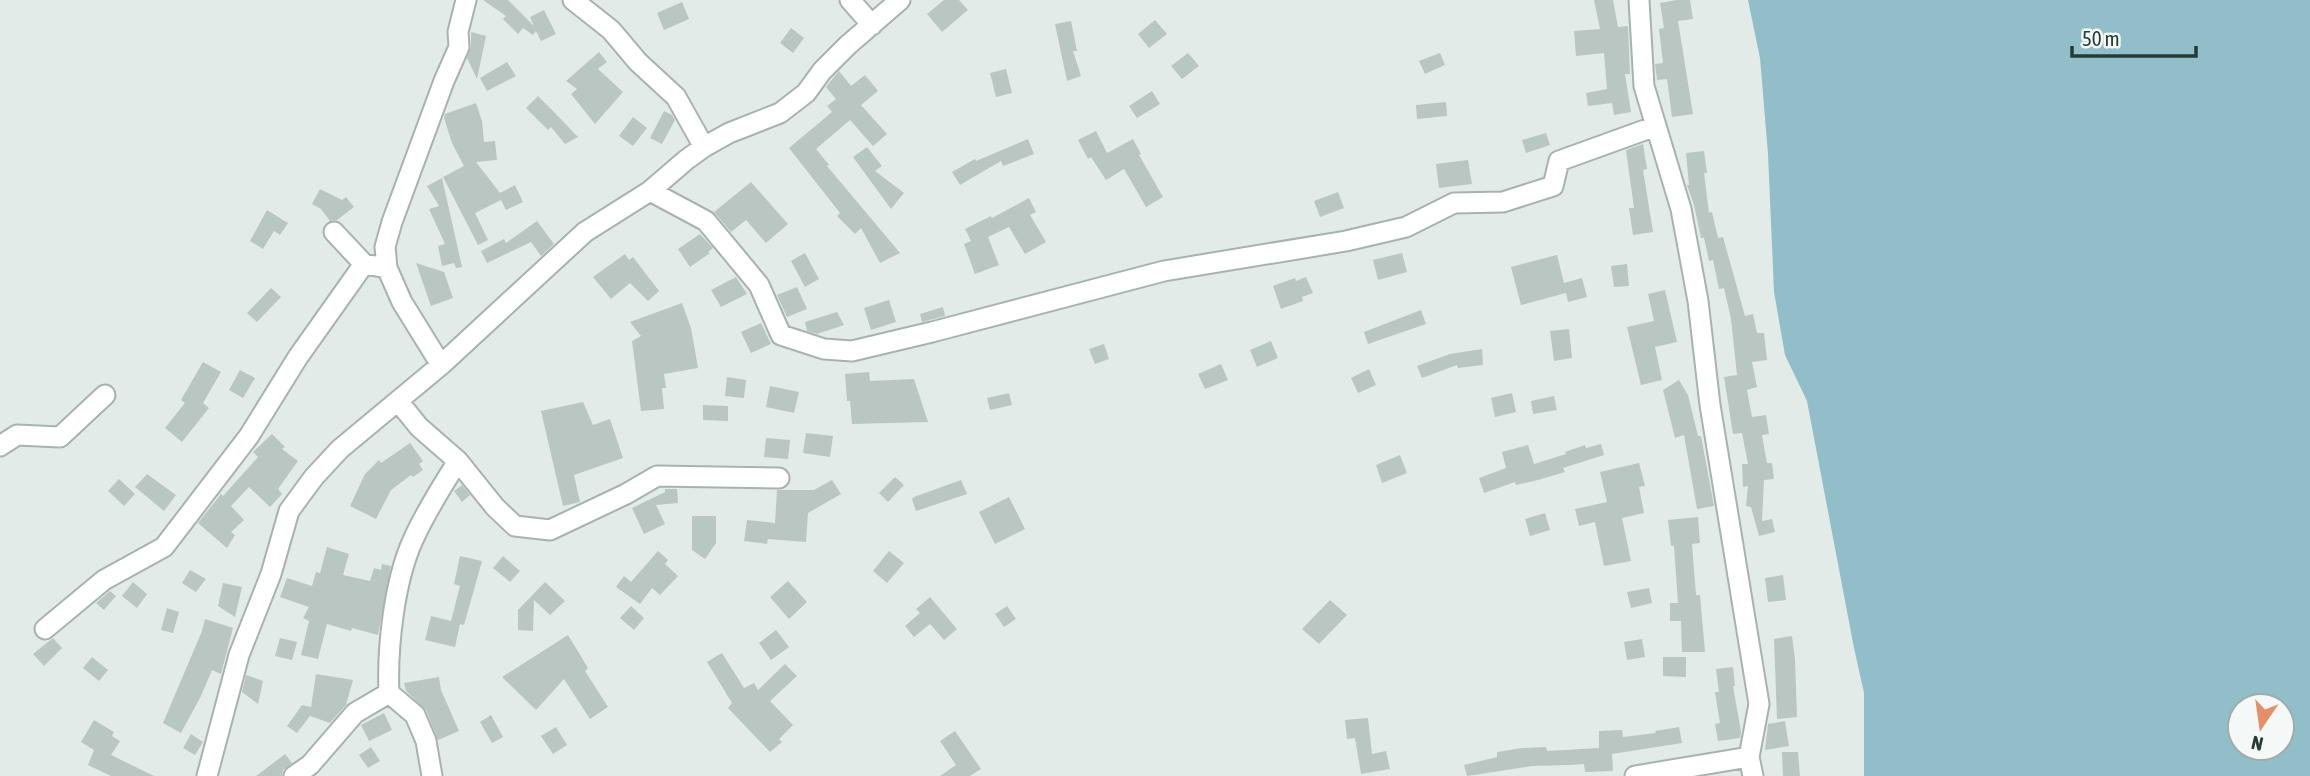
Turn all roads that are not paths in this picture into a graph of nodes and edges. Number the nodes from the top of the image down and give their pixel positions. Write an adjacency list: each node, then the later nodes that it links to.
1 (466, 0): 12 (street)
2 (573, 0): 8 (street)
3 (850, 0): 6 (street)
4 (900, 0): 6 (street)
5 (1639, 0): 7 (street)
6 (872, 25): 8 (street)
7 (1656, 126): 9 (street); 21 (street)
8 (704, 147): 9 (street)
9 (650, 191): 13 (street)
10 (334, 232): 11 (street)
11 (364, 264): 12 (street); 19 (street)
12 (387, 268): 13 (street)
13 (441, 365): 15 (street)
14 (105, 395): 16 (street)
15 (398, 401): 17 (street); 22 (street)
16 (0, 446)
17 (458, 461): 18 (street); 20 (street)
18 (779, 478)
19 (45, 628)
20 (389, 693): 23 (street); 24 (street)
21 (1751, 766): 25 (street)
22 (208, 776)
23 (294, 776)
24 (432, 776)
25 (1635, 776)

